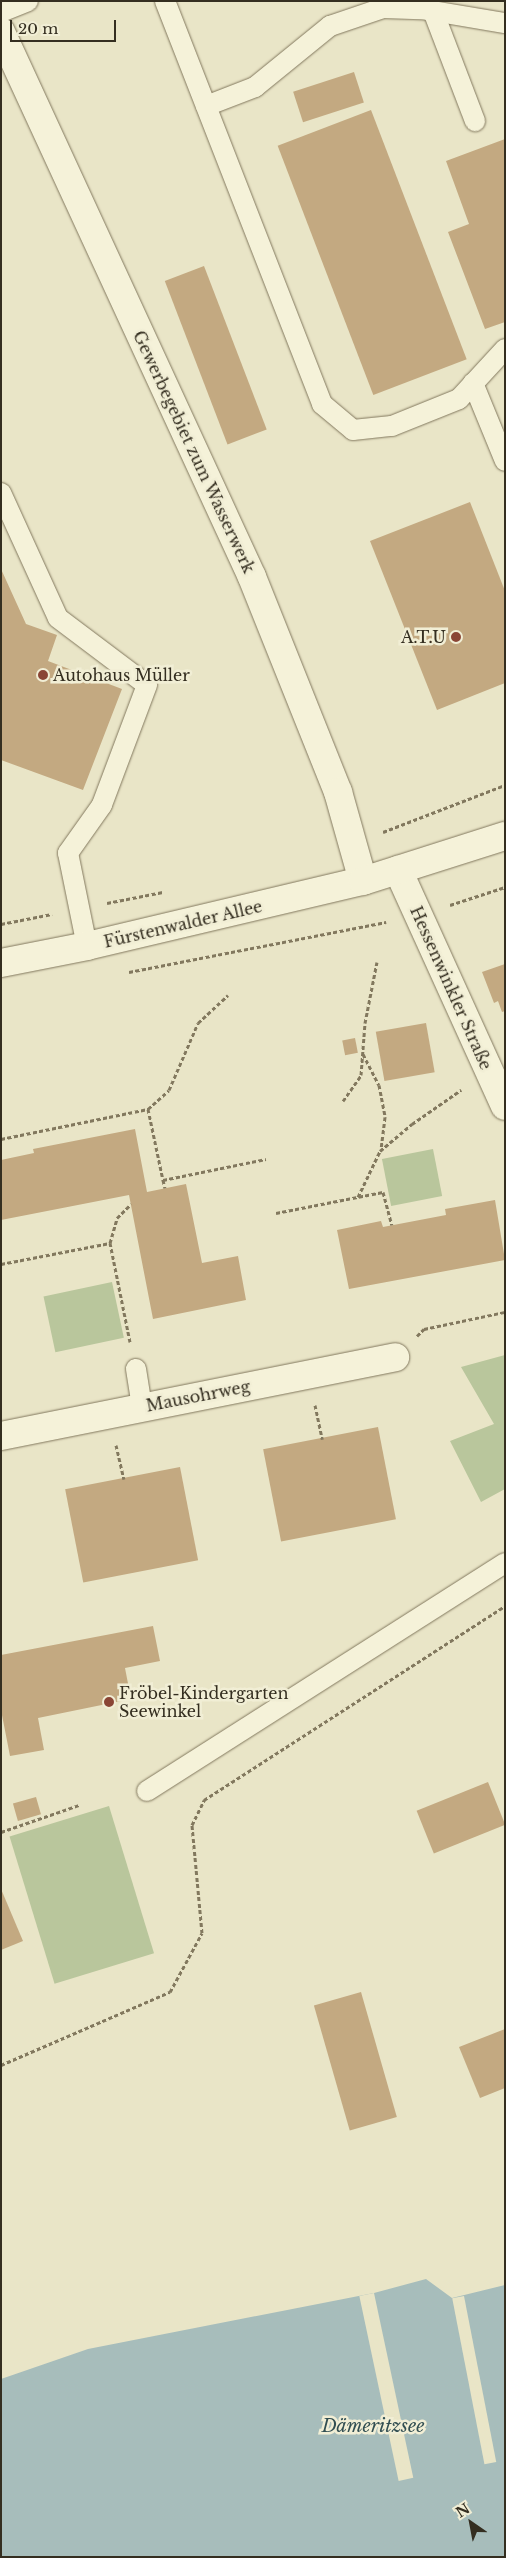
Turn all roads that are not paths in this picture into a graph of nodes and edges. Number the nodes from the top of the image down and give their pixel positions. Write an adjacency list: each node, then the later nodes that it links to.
1 (28, 1): 4 (lane)
2 (166, 1): 7 (lane)
3 (433, 11): 5 (lane); 7 (lane); 8 (lane)
4 (1, 12)
5 (505, 23)
6 (1, 32): 15 (street, Gewerbegebiet zum Wasserwerk)
7 (206, 106): 10 (lane)
8 (475, 121)
9 (505, 349): 10 (lane)
10 (473, 383): 11 (lane)
11 (505, 461)
12 (1, 494): 16 (lane)
13 (505, 836): 14 (street, Fürstenwalder Allee)
14 (398, 870): 15 (street, Fürstenwalder Allee); 18 (street, Hessenwinkler Straße)
15 (364, 881): 16 (street, Fürstenwalder Allee)
16 (87, 946): 17 (street, Fürstenwalder Allee)
17 (1, 962)
18 (505, 1106)
19 (395, 1357): 21 (street, Mausohrweg)
20 (136, 1369): 21 (lane)
21 (142, 1408): 22 (street, Mausohrweg)
22 (1, 1436)
23 (505, 1563): 24 (lane)
24 (147, 1791)

